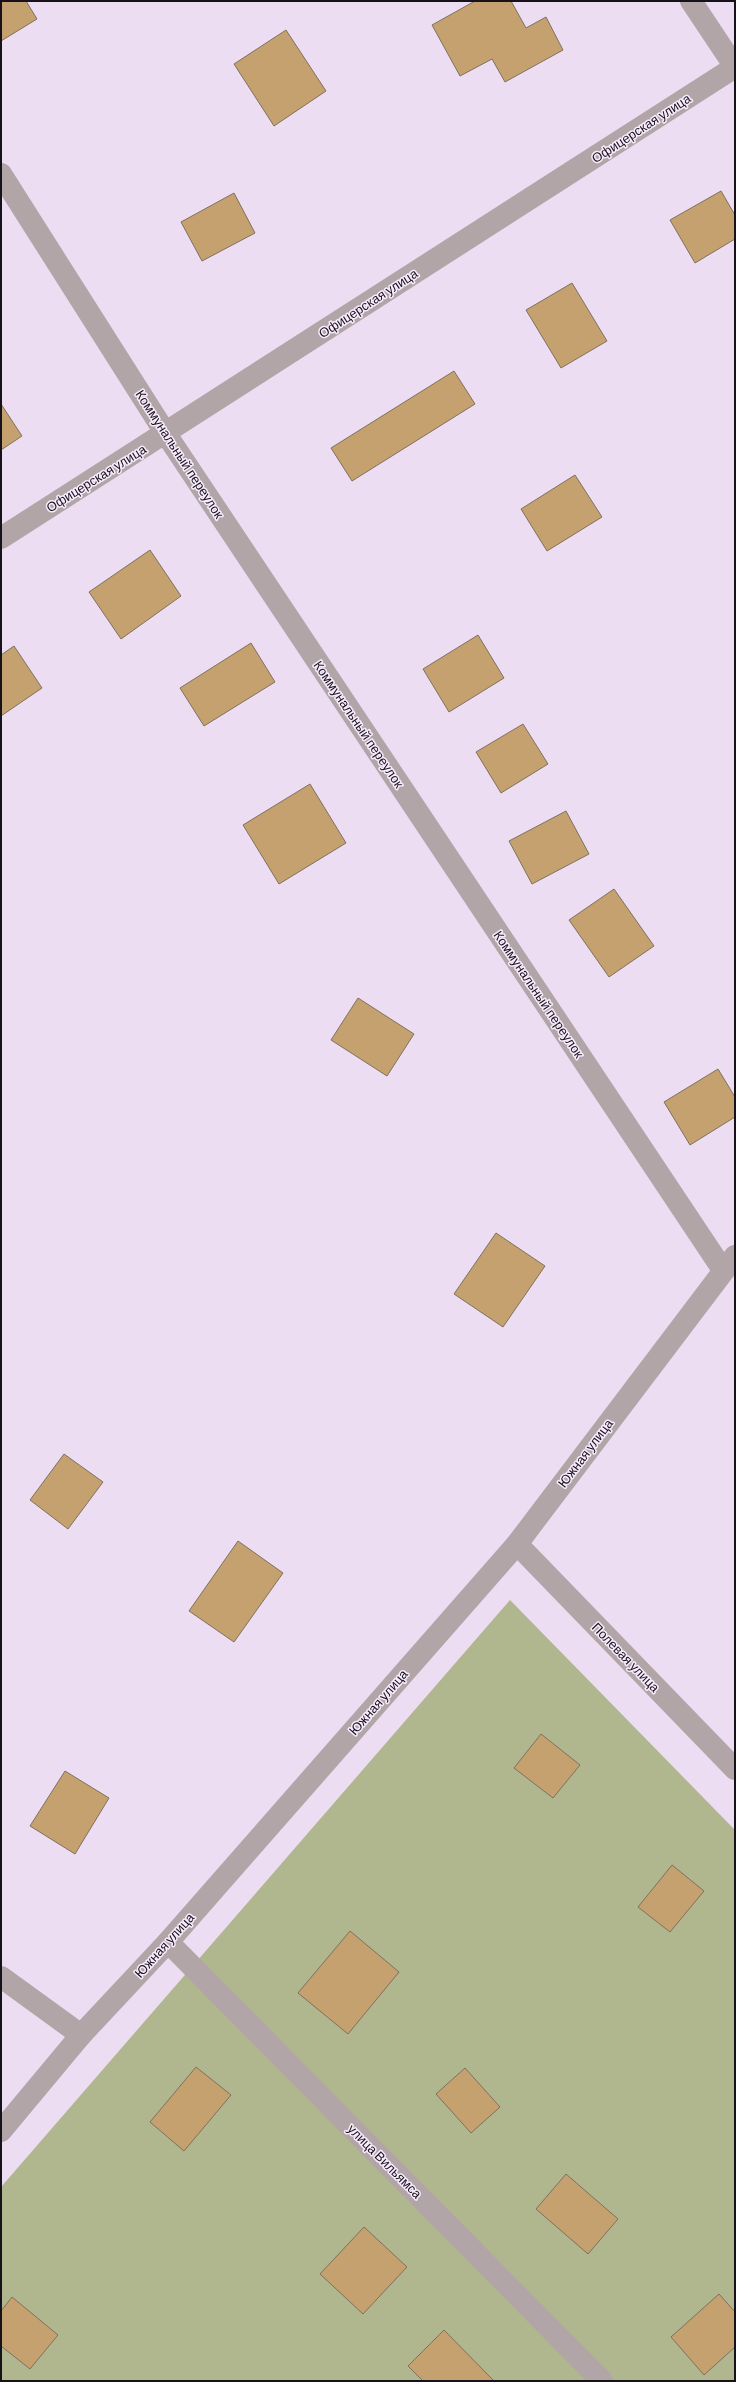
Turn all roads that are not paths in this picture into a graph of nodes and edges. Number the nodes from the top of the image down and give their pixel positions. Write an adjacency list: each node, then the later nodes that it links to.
1 (691, 1): 2 (street)
2 (735, 67): 4 (street, Офицерская улица)
3 (1, 174): 4 (street, Коммунальный переулок)
4 (166, 434): 5 (street, Офицерская улица); 6 (street, Коммунальный переулок)
5 (1, 538)
6 (729, 1263): 7 (street, Южная улица)
7 (517, 1544): 8 (street, Полевая улица); 9 (street, Южная улица)
8 (735, 1769)
9 (168, 1942): 11 (street, Южная улица); 13 (street, улица Вильямса)
10 (1, 1977): 11 (street)
11 (81, 2034): 12 (street, Южная улица)
12 (1, 2131)
13 (602, 2381)

